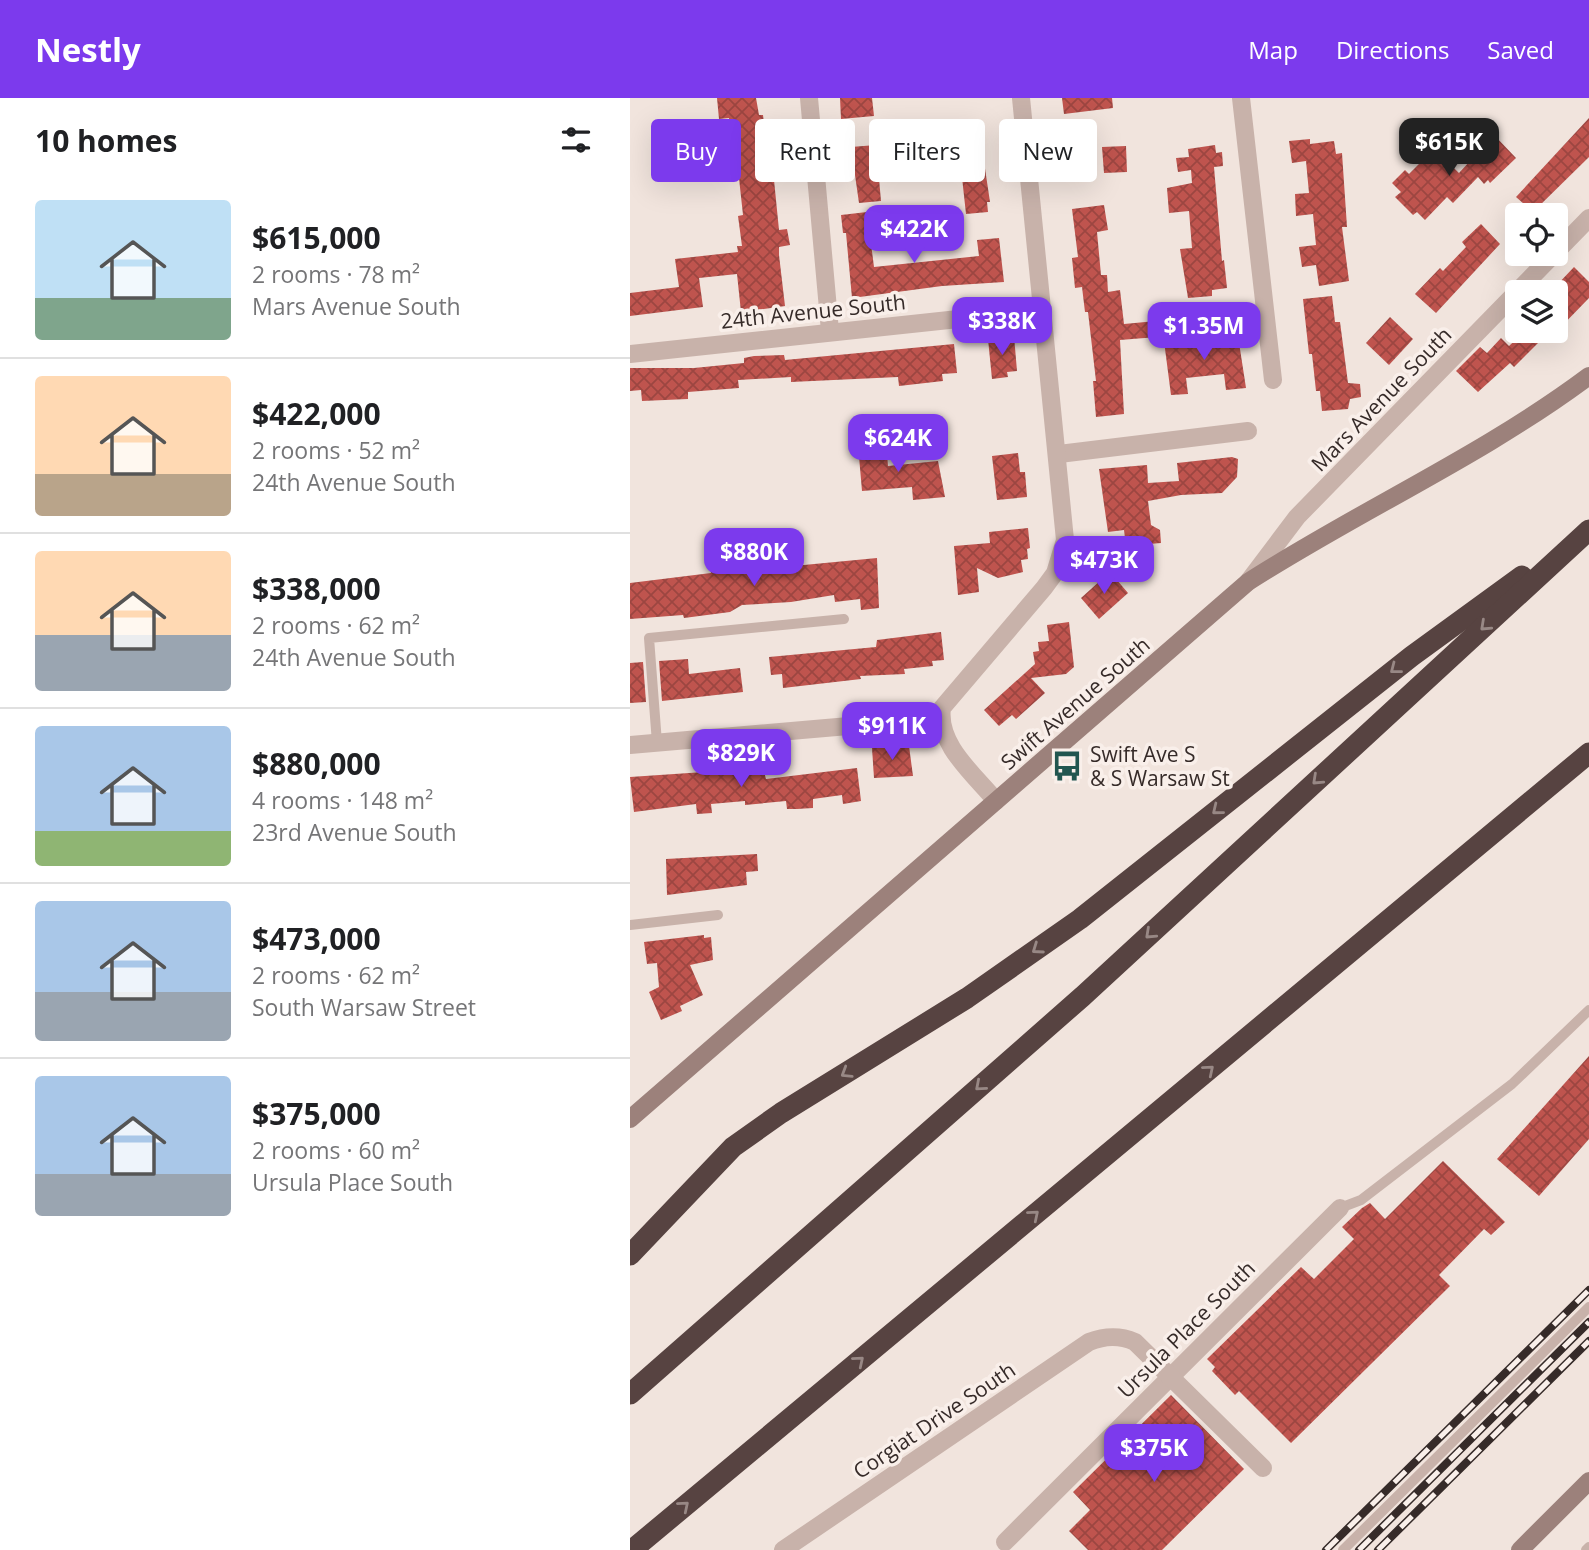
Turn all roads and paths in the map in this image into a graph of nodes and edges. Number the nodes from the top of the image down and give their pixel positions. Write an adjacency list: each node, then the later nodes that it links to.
1 (809, 98): 8 (street)
2 (1021, 98): 7 (street)
3 (1241, 98): 11 (street)
4 (1589, 218): 5 (street, Mars Avenue South)
5 (1568, 240)
6 (1542, 266): 15 (street, Mars Avenue South)
7 (1043, 310): 8 (street, 24th Avenue South); 13 (street)
8 (831, 331): 9 (street, 24th Avenue South)
9 (630, 354)
10 (1589, 376): 15 (street, Swift Avenue South)
11 (1273, 380)
12 (1248, 431): 13 (street)
13 (1059, 454): 17 (street)
14 (1589, 529): 27 (highway, one-way to 27); 30 (highway, one-way to 30)
15 (1248, 582): 21 (street, Swift Avenue South)
16 (844, 619): 18 (lane)
17 (940, 718): 18 (street); 21 (street)
18 (657, 743): 19 (street)
19 (630, 745)
20 (1589, 753): 34 (highway, one-way to 20)
21 (996, 801): 25 (street, Swift Avenue South)
22 (718, 915): 23 (lane)
23 (630, 925)
24 (1589, 1010): 26 (lane)
25 (630, 1119)
26 (1340, 1208): 29 (street, Ursula Place South)
27 (630, 1255)
28 (1589, 1307): 36 (lane)
29 (1170, 1376): 31 (street); 33 (street, Ursula Place South); 35 (street, Corgiat Drive South)
30 (630, 1394)
31 (1263, 1468)
32 (1589, 1481): 37 (street)
33 (1005, 1542)
34 (632, 1550)
35 (783, 1550)
36 (1343, 1550)
37 (1520, 1550)

